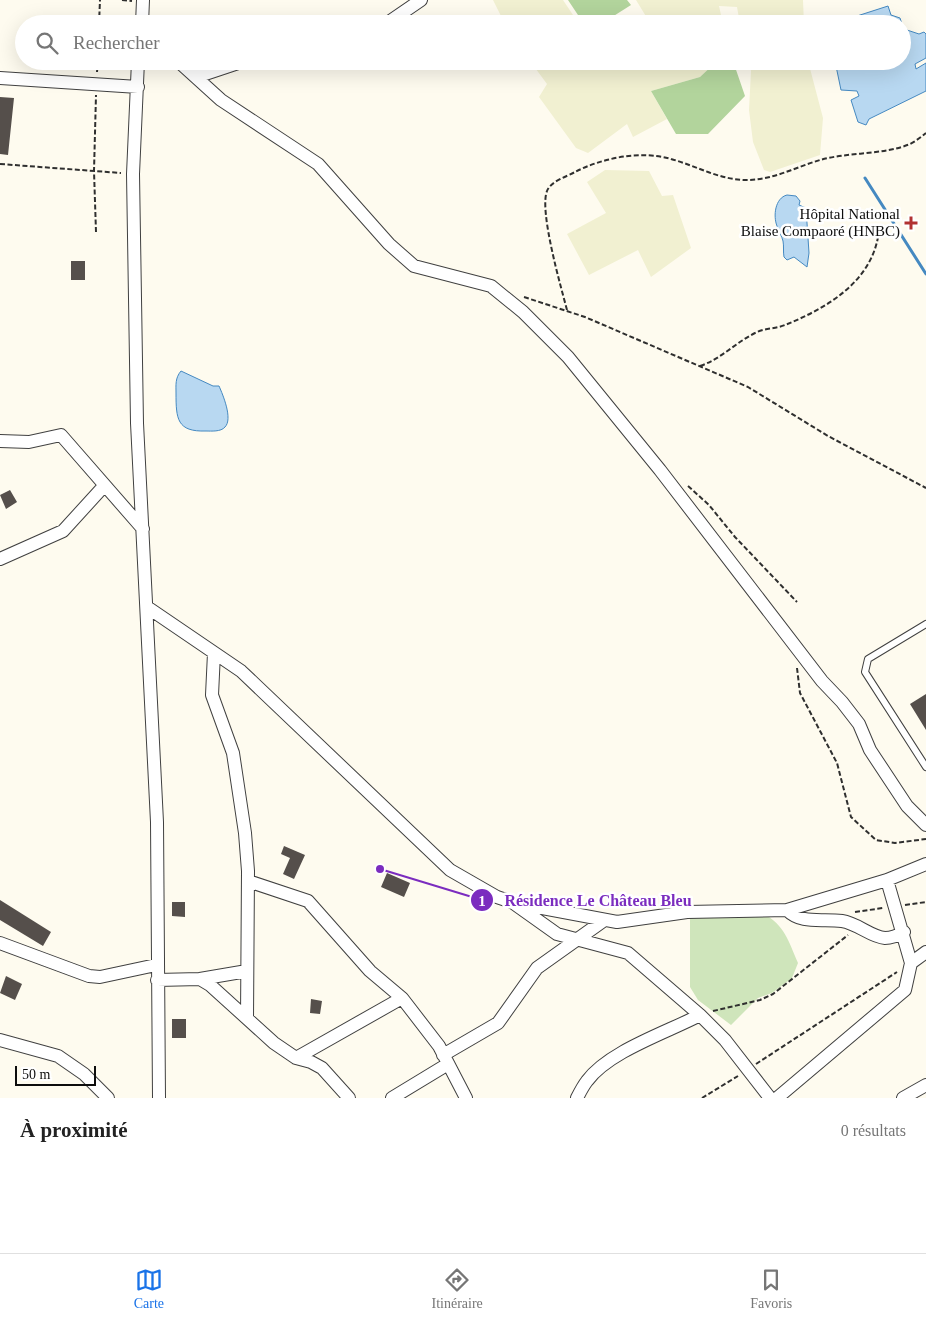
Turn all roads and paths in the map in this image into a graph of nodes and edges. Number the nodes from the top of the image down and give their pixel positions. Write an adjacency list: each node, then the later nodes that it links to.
1 (100, 0): 4 (path)
2 (143, 0): 5 (street)
3 (421, 0): 6 (street)
4 (99, 15)
5 (142, 15)
6 (399, 15)
7 (98, 70): 13 (path)
8 (138, 70): 14 (street)
9 (188, 70): 11 (street)
10 (217, 70): 11 (street)
11 (196, 77): 33 (street)
12 (0, 78): 13 (street)
13 (97, 84): 14 (street); 17 (path)
14 (138, 87): 18 (street)
15 (926, 133): 22 (path)
16 (0, 164): 17 (path)
17 (94, 171): 18 (path); 20 (path)
18 (133, 174): 28 (street)
19 (879, 230): 23 (path)
20 (96, 232)
21 (517, 294): 22 (path)
22 (567, 310): 23 (path)
23 (700, 366): 27 (path)
24 (0, 441): 26 (street)
25 (687, 485): 30 (path)
26 (104, 486): 28 (street); 29 (street)
27 (926, 488)
28 (143, 529): 31 (street)
29 (0, 559)
30 (797, 602)
31 (147, 607): 34 (street); 53 (street)
32 (926, 624): 35 (lane)
33 (797, 648): 36 (street); 37 (path)
34 (214, 652): 40 (street); 41 (street)
35 (926, 767)
36 (926, 825)
37 (926, 839)
38 (926, 864): 39 (street)
39 (887, 880): 43 (street); 44 (street)
40 (248, 881): 54 (street); 57 (street)
41 (512, 902): 46 (street); 49 (street)
42 (926, 902): 43 (path)
43 (895, 907): 45 (path); 48 (street)
44 (787, 910): 46 (street); 47 (street)
45 (848, 913)
46 (603, 921): 49 (street)
47 (859, 926): 48 (street); 58 (path)
48 (904, 932): 52 (street)
49 (577, 939): 58 (street); 62 (street)
50 (0, 943): 53 (street)
51 (926, 952): 52 (street)
52 (911, 962): 63 (path); 74 (street)
53 (156, 965): 56 (street)
54 (247, 971): 55 (street); 59 (street)
55 (200, 978): 56 (street); 59 (street)
56 (157, 980): 67 (street)
57 (402, 998): 61 (street); 62 (street)
58 (700, 1014): 63 (street); 71 (street)
59 (247, 1018): 61 (street)
60 (0, 1040): 66 (street)
61 (296, 1058): 68 (street)
62 (446, 1059): 69 (street); 70 (street)
63 (748, 1069): 65 (street); 72 (path)
64 (926, 1085): 75 (street)
65 (759, 1092): 73 (street)
66 (108, 1098)
67 (158, 1098)
68 (349, 1098)
69 (392, 1098)
70 (466, 1098)
71 (577, 1098)
72 (702, 1098)
73 (770, 1098)
74 (776, 1098)
75 (903, 1098)

